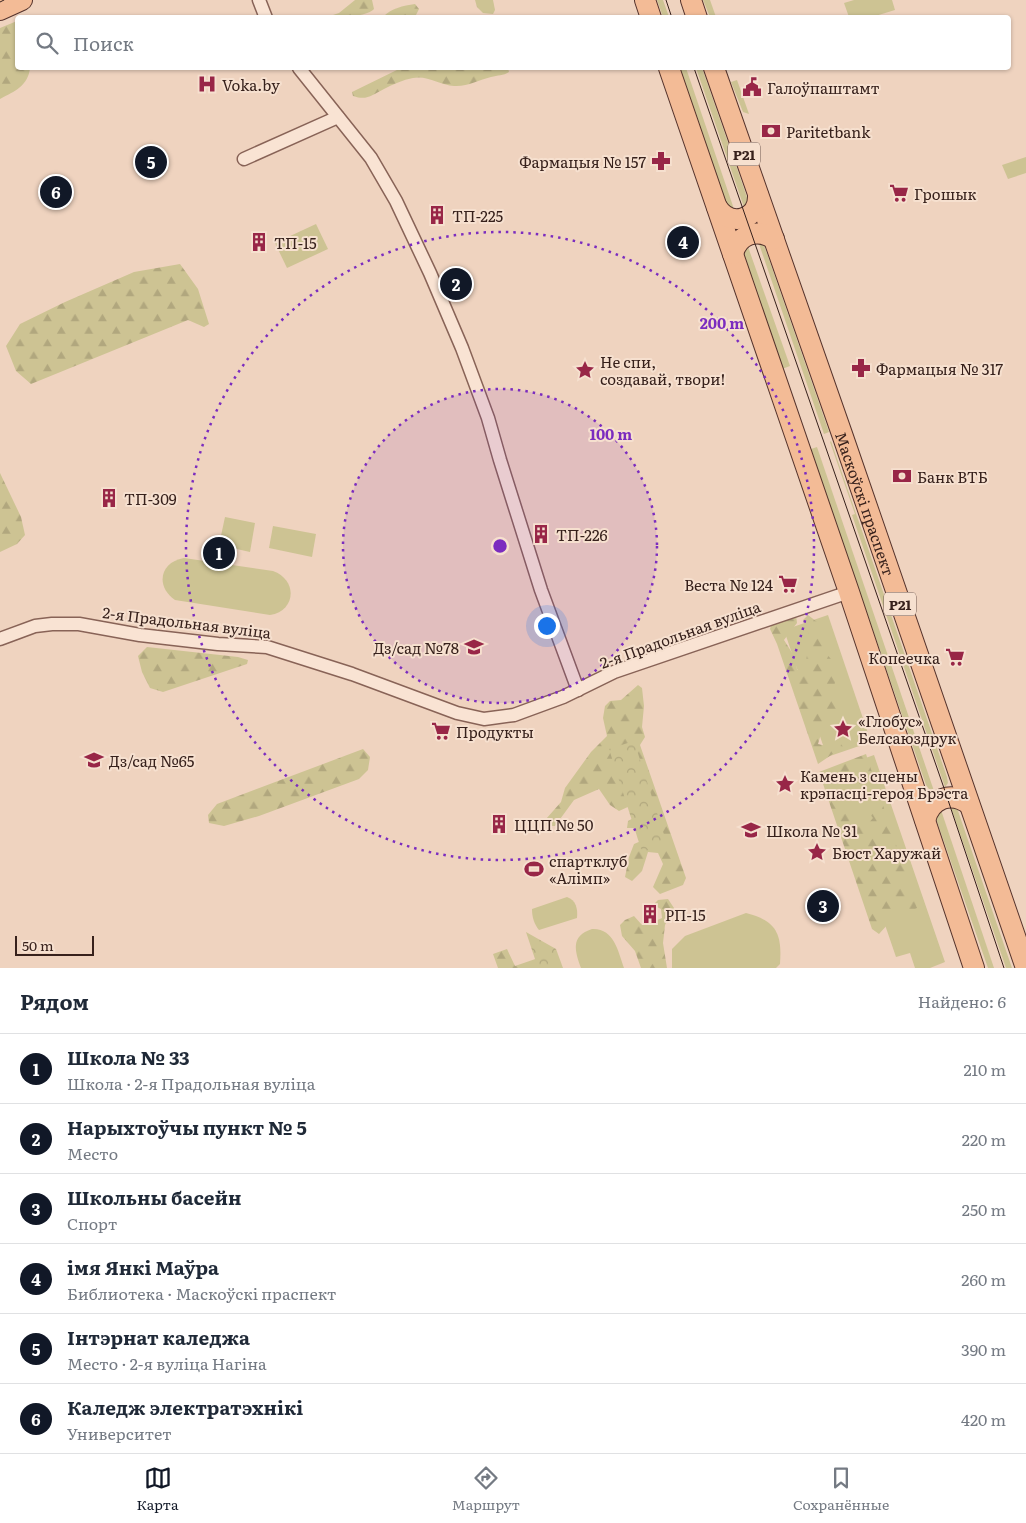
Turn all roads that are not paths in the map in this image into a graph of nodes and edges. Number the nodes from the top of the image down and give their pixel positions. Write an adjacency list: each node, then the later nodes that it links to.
1 (22, 0): 5 (main road)
2 (259, 0): 6 (street)
3 (646, 0): 7 (main road)
4 (691, 0): 8 (main road)
5 (0, 10)
6 (265, 15)
7 (651, 15)
8 (696, 15)
9 (300, 70): 12 (street)
10 (670, 70): 15 (main road)
11 (715, 70): 14 (main road, Маскоўскі праспект / Р21)
12 (338, 117): 13 (street); 20 (street)
13 (244, 159)
14 (758, 194): 15 (main road); 16 (main road, Маскоўскі праспект / Р21)
15 (717, 207): 17 (main road)
16 (774, 240): 17 (main road); 21 (main road, Маскоўскі праспект / Р21)
17 (733, 254): 18 (main road)
18 (849, 592): 20 (street, 2-я Прадольная вуліца); 22 (main road)
19 (0, 639): 20 (street, 2-я Прадольная вуліца)
20 (578, 690)
21 (958, 773): 22 (main road); 23 (main road, Маскоўскі праспект / Р21)
22 (915, 788): 24 (main road)
23 (969, 804): 24 (main road); 26 (main road, Маскоўскі праспект / Р21)
24 (926, 820): 25 (main road)
25 (974, 968)
26 (1026, 968)

